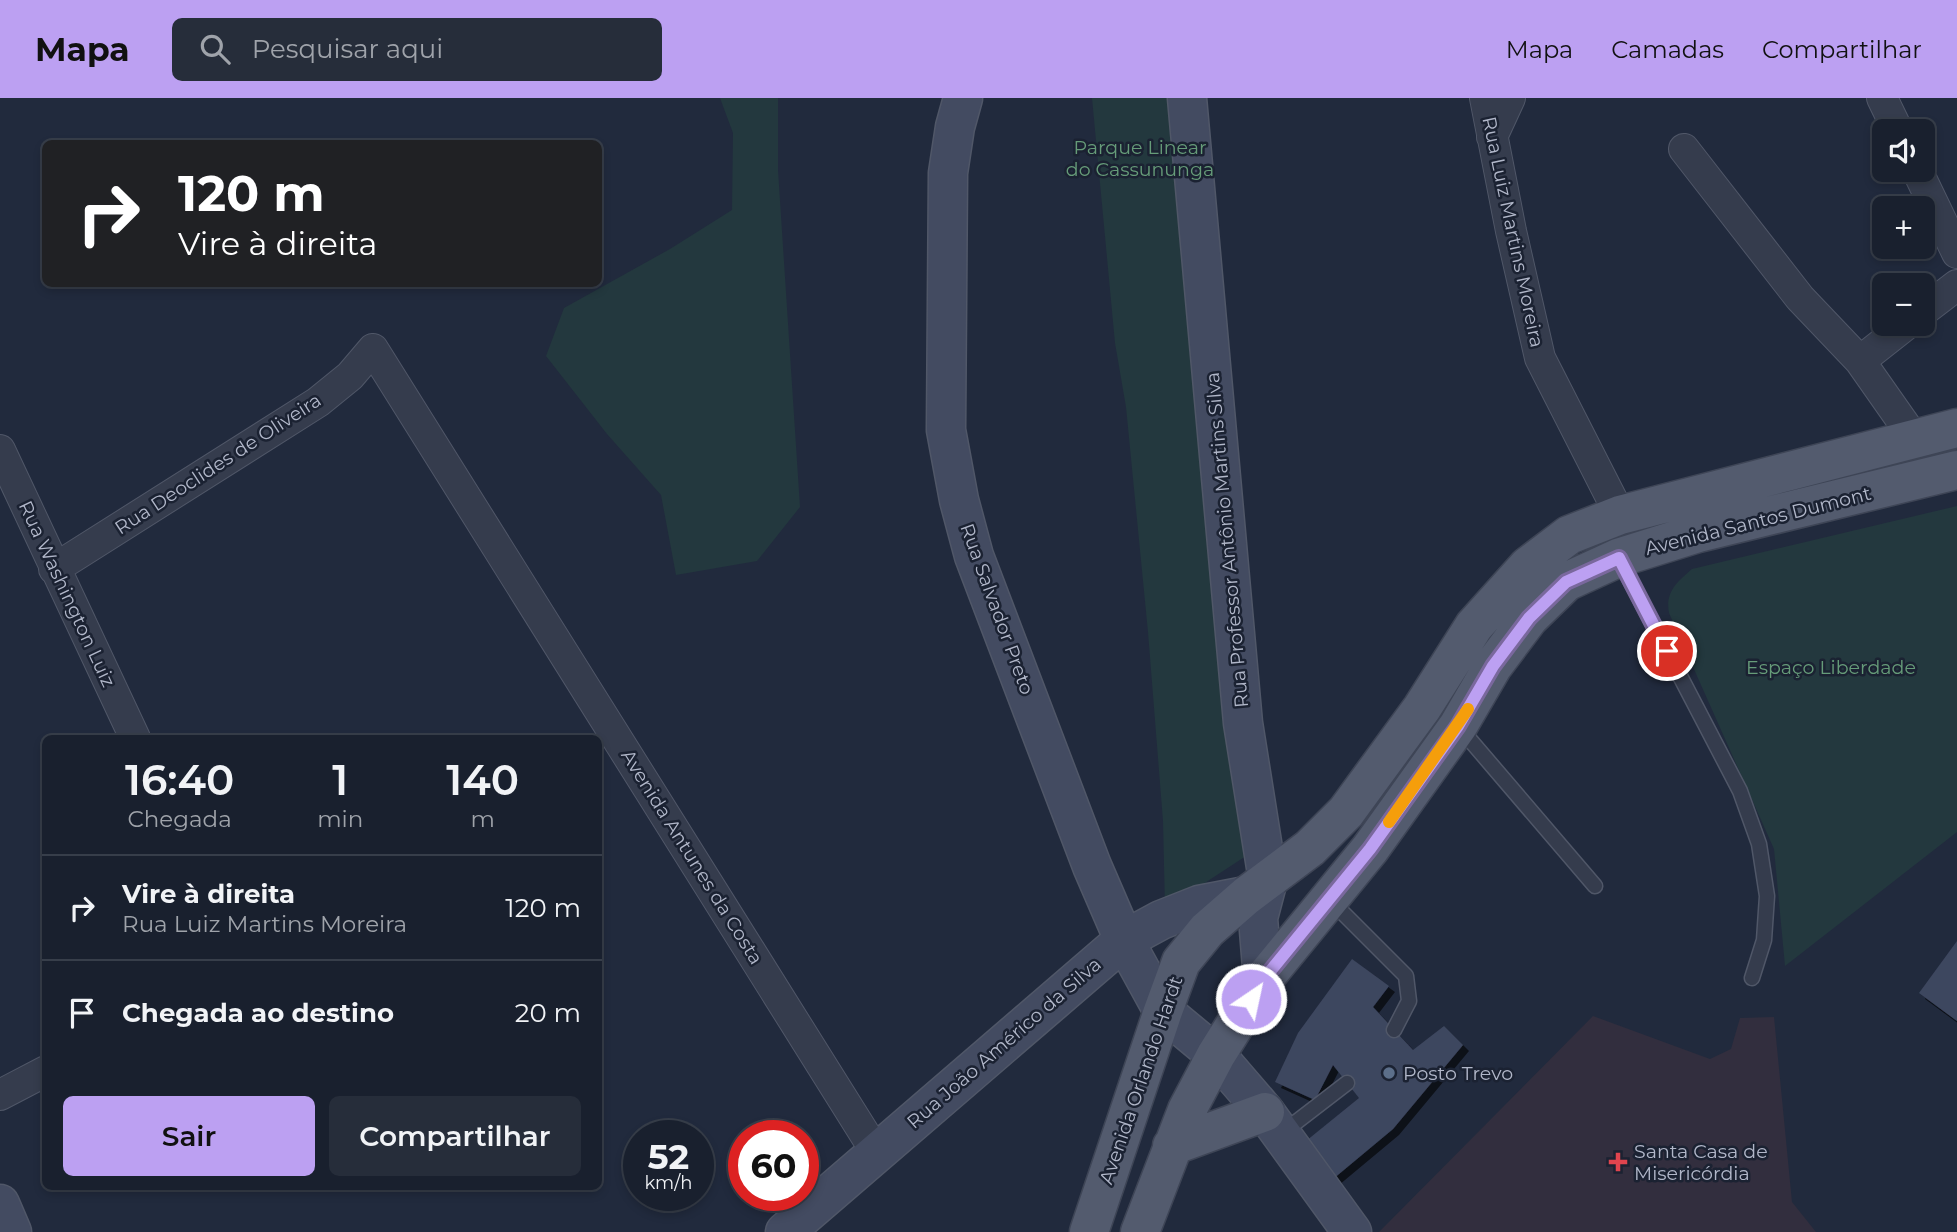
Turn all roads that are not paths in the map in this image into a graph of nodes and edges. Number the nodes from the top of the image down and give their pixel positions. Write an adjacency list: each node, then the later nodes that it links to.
1 (963, 98): 28 (main road, Rua Salvador Preto)
2 (1187, 98): 26 (main road, Rua Professor Antônio Martins Silva)
3 (1485, 98): 7 (street, Rua Luiz Martins Moreira)
4 (1510, 98): 7 (street)
5 (1882, 98): 6 (street)
6 (1892, 119)
7 (1492, 137): 20 (street, Rua Luiz Martins Moreira)
8 (1684, 149): 15 (street)
9 (1923, 182): 10 (street)
10 (1957, 253)
11 (1957, 285): 12 (street)
12 (1935, 302)
13 (1892, 336): 15 (street)
14 (373, 349): 22 (street, Rua Deoclides de Oliveira); 39 (street, Avenida Antunes da Costa)
15 (1860, 361): 17 (street)
16 (1957, 428): 17 (main road, Avenida Santos Dumont)
17 (1914, 438): 20 (main road, Avenida Santos Dumont)
18 (0, 450): 22 (street, Rua Washington Luiz)
19 (1957, 470): 21 (main road, Avenida Santos Dumont)
20 (1620, 515): 26 (main road, Avenida Santos Dumont)
21 (1619, 558): 23 (main road, Avenida Santos Dumont); 29 (lane)
22 (54, 569): 24 (street, Rua Washington Luiz)
23 (1458, 726): 25 (lane); 27 (main road, Avenida Santos Dumont)
24 (134, 735)
25 (1595, 886)
26 (1257, 888): 28 (main road, Rua João Américo da Silva); 30 (main road, Rua Professor Antônio Martins Silva); 31 (main road, Avenida Orlando Hardt)
27 (1329, 899): 30 (main road, Avenida Santos Dumont); 32 (lane)
28 (1124, 940): 31 (main road, Rua Salvador Preto); 39 (main road, Rua João Américo da Silva)
29 (1752, 978)
30 (1263, 980): 33 (main road, Avenida Santos Dumont)
31 (1163, 1011): 33 (main road); 43 (main road, Avenida Orlando Hardt)
32 (1394, 1030)
33 (1216, 1055): 37 (main road); 38 (main road)
34 (42, 1073): 36 (street)
35 (1347, 1083): 37 (lane)
36 (0, 1095)
37 (1273, 1123): 38 (main road); 45 (main road)
38 (1172, 1146): 44 (main road)
39 (876, 1152): 42 (main road, Rua João Américo da Silva)
40 (0, 1204): 41 (main road)
41 (12, 1232)
42 (785, 1232)
43 (1089, 1232)
44 (1140, 1232)
45 (1352, 1232)

